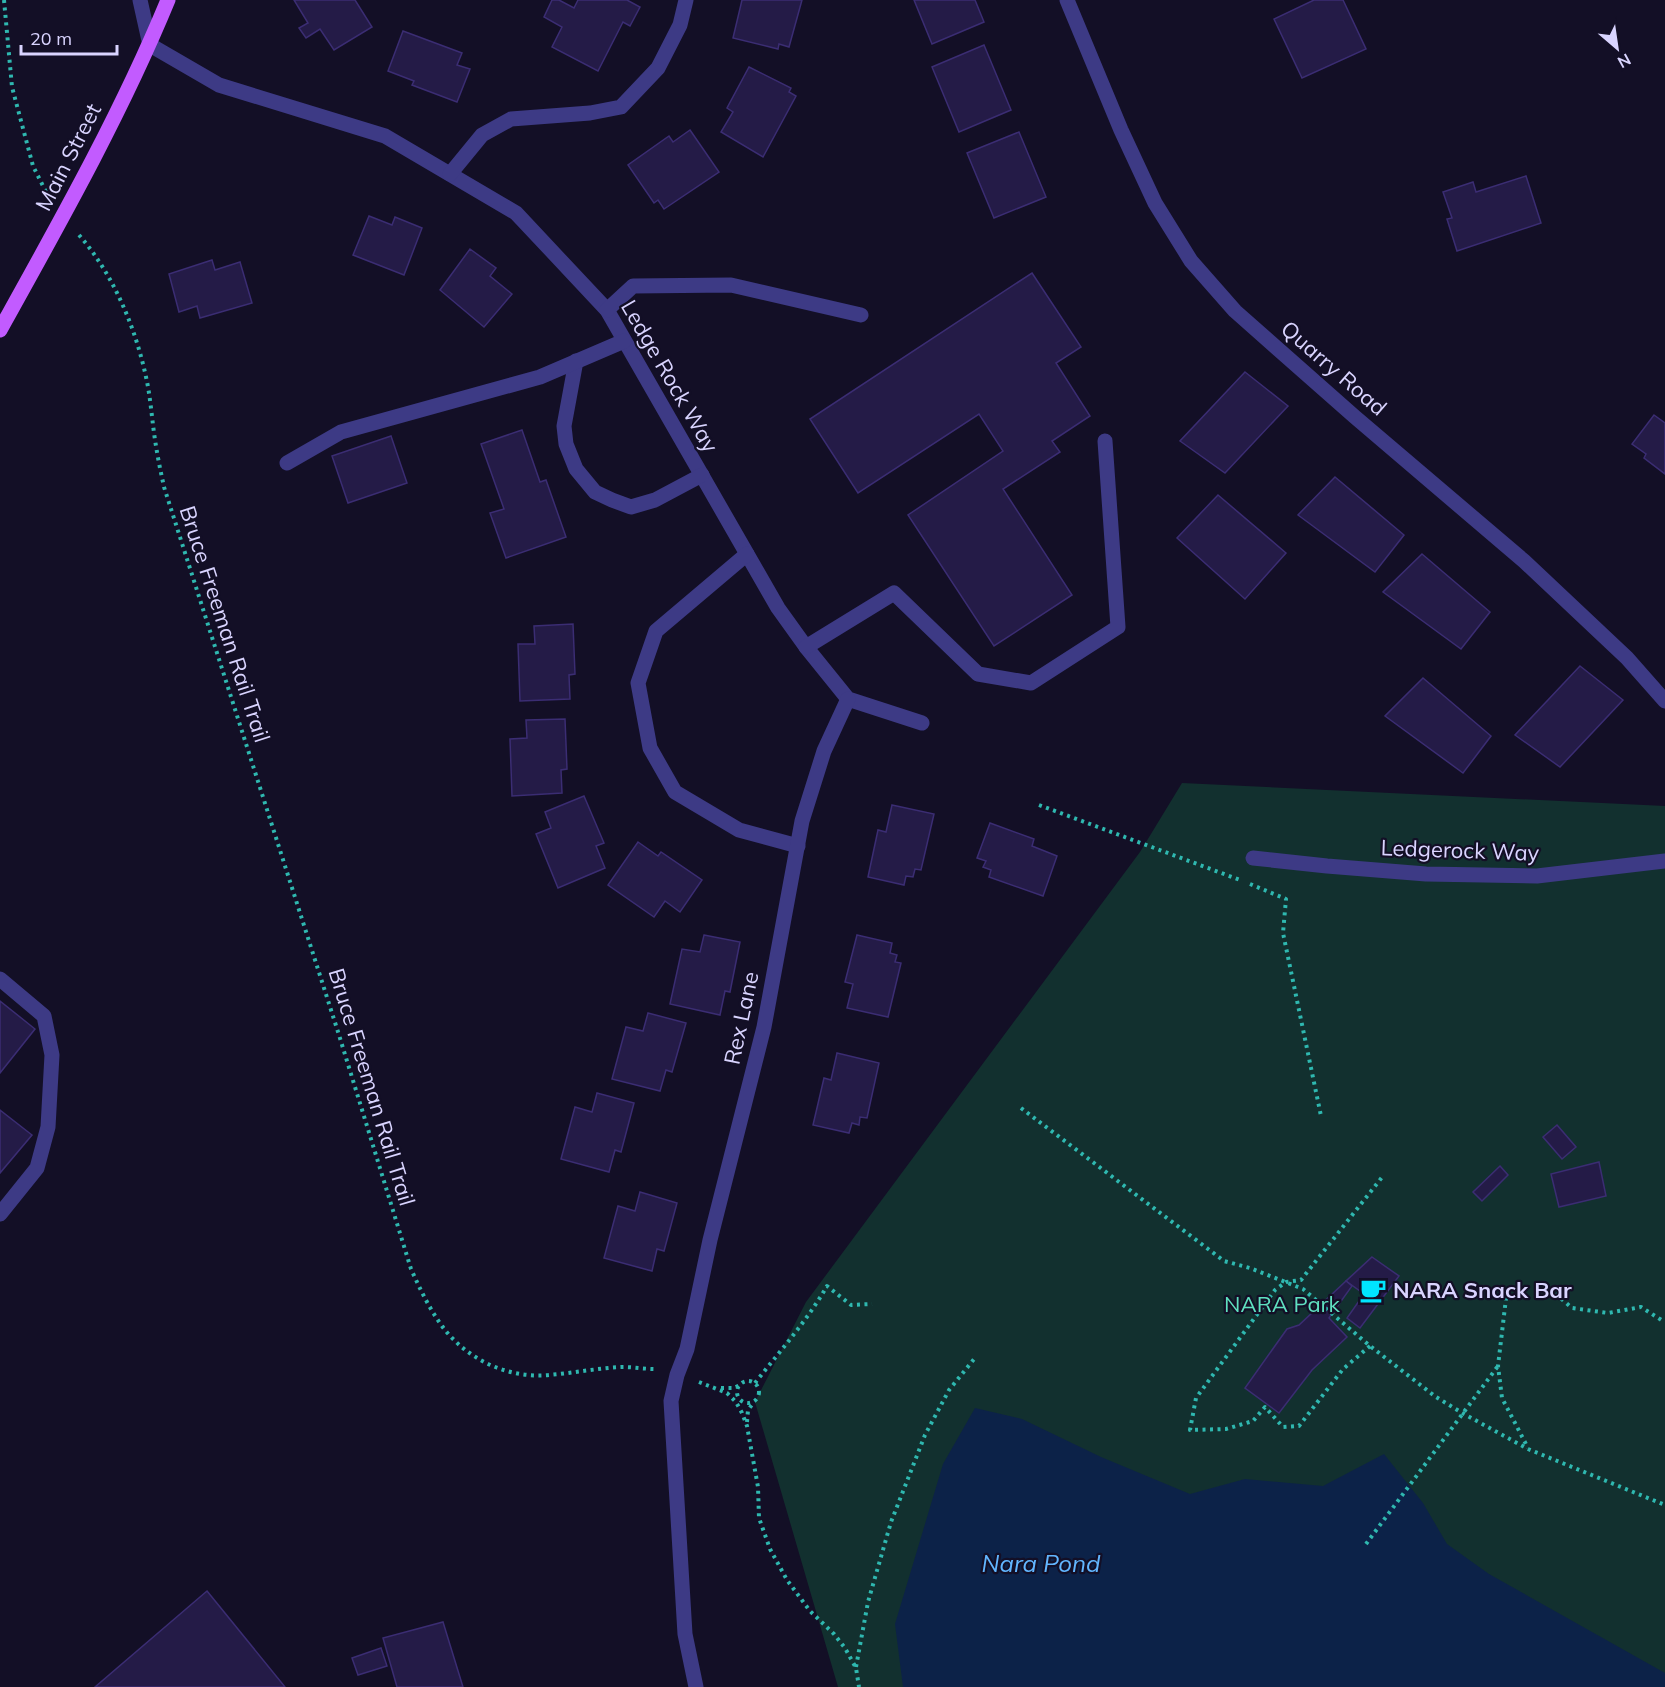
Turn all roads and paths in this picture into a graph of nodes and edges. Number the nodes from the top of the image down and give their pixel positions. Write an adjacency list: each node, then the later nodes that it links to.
1 (4, 0): 8 (path, Bruce Freeman Rail Trail)
2 (140, 0): 6 (street)
3 (168, 0): 6 (main road, Main Street)
4 (686, 0): 7 (street)
5 (1067, 0): 20 (street, Quarry Road)
6 (150, 45): 7 (street, Ledge Rock Way); 8 (main road, Main Street)
7 (450, 174): 9 (street, Ledge Rock Way)
8 (63, 218): 11 (main road, Main Street); 31 (path, Bruce Freeman Rail Trail)
9 (607, 310): 10 (street); 12 (street, Ledge Rock Way)
10 (861, 315)
11 (0, 330)
12 (624, 341): 13 (street); 16 (street, Ledge Rock Way)
13 (576, 361): 15 (street); 16 (street)
14 (1105, 441): 18 (street)
15 (287, 463)
16 (702, 476): 17 (street, Ledge Rock Way)
17 (747, 554): 18 (street, Ledge Rock Way); 23 (street)
18 (806, 647): 19 (street, Ledge Rock Way)
19 (848, 699): 21 (street); 23 (street, Rex Lane)
20 (1665, 700)
21 (922, 723)
22 (1039, 805): 28 (path)
23 (798, 846): 50 (street, Rex Lane)
24 (1253, 858): 25 (street, Ledgerock Way)
25 (1665, 861)
26 (0, 979): 30 (street)
27 (1021, 1108): 32 (path)
28 (1321, 1116)
29 (1383, 1176): 32 (path)
30 (0, 1214)
31 (411, 1269)
32 (1286, 1282): 37 (path); 37 (path)
33 (1544, 1284): 36 (path)
34 (1507, 1290): 39 (path)
35 (872, 1304): 40 (path)
36 (1663, 1321)
37 (1370, 1346): 44 (path)
38 (975, 1358): 49 (path)
39 (1498, 1366): 44 (path); 46 (path)
40 (755, 1383): 41 (path); 43 (path)
41 (740, 1384): 42 (path); 43 (path)
42 (714, 1388)
43 (755, 1400): 45 (path)
44 (1464, 1414): 46 (path); 48 (path)
45 (747, 1426)
46 (1528, 1449): 47 (path)
47 (1665, 1505)
48 (1366, 1544)
49 (856, 1668)
50 (696, 1687)

